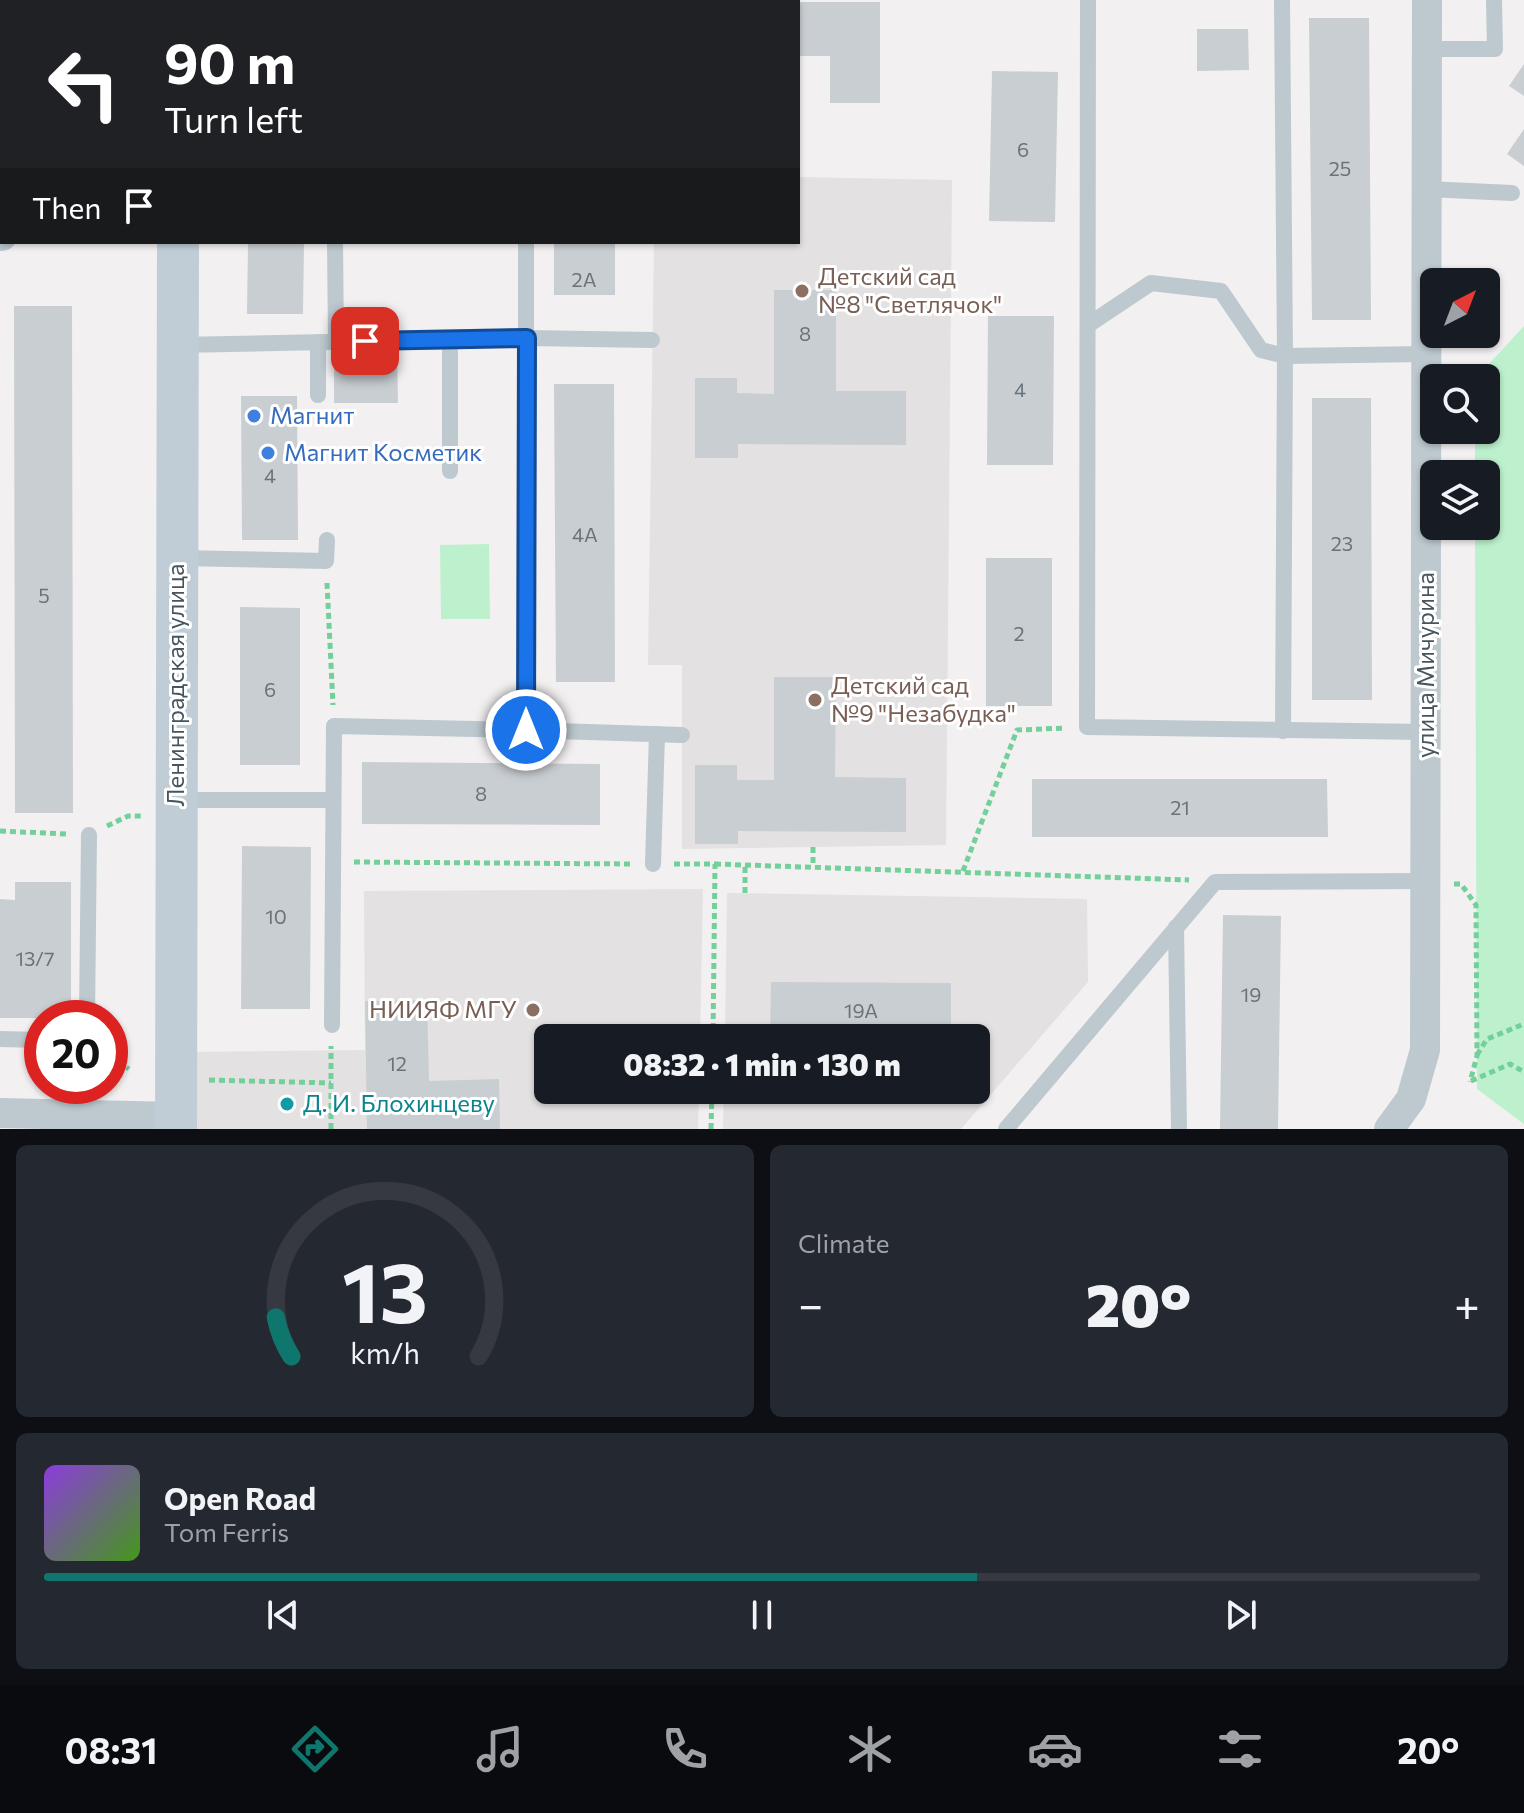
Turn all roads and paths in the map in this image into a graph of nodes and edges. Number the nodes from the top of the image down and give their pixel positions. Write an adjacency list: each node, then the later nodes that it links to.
1 (1088, 0): 11 (lane)
2 (1282, 0): 19 (lane)
3 (1427, 0): 5 (street, улица Мичурина)
4 (1494, 0): 5 (lane)
5 (1427, 49): 6 (street, улица Мичурина)
6 (1427, 189): 7 (lane); 18 (street, улица Мичурина)
7 (1512, 193)
8 (178, 244): 17 (street, Ленинградская улица)
9 (335, 244): 16 (lane)
10 (526, 244): 12 (lane)
11 (1088, 325): 19 (lane); 26 (lane)
12 (527, 338): 13 (lane); 14 (lane); 27 (lane)
13 (450, 340): 16 (lane); 21 (lane)
14 (652, 340)
15 (318, 342): 16 (lane); 17 (lane); 20 (lane)
16 (336, 342)
17 (178, 345): 23 (street, Ленинградская улица)
18 (1426, 354): 19 (lane); 29 (street, улица Мичурина)
19 (1285, 356): 28 (lane)
20 (318, 395)
21 (450, 471)
22 (327, 540): 24 (lane)
23 (177, 558): 24 (lane); 33 (street, Ленинградская улица)
24 (326, 561): 25 (path)
25 (334, 726): 27 (lane); 32 (lane)
26 (1087, 727): 28 (lane); 42 (path)
27 (526, 730): 30 (lane)
28 (1283, 731): 29 (lane)
29 (1426, 732): 43 (street, улица Мичурина)
30 (657, 734): 31 (lane); 38 (lane)
31 (682, 735)
32 (333, 800): 33 (lane); 37 (lane)
33 (176, 808): 35 (path); 59 (street, Ленинградская улица)
34 (0, 831): 35 (path)
35 (89, 835): 47 (lane)
36 (813, 847): 41 (path)
37 (333, 862): 38 (path); 50 (lane)
38 (653, 864): 39 (path)
39 (715, 864): 40 (path); 48 (path)
40 (745, 864): 41 (path); 45 (path)
41 (813, 865): 42 (path)
42 (963, 871): 44 (path)
43 (1426, 881): 44 (lane); 53 (path); 64 (street, улица Мичурина)
44 (1215, 882): 46 (lane)
45 (745, 893)
46 (1176, 927): 62 (lane); 63 (lane)
47 (87, 1000)
48 (713, 1024)
49 (1524, 1024): 53 (path)
50 (332, 1025): 56 (path)
51 (0, 1039): 52 (lane)
52 (24, 1040)
53 (1477, 1056): 54 (path)
54 (1524, 1072)
55 (209, 1080): 56 (path)
56 (331, 1083): 60 (path)
57 (712, 1104): 61 (path)
58 (0, 1113): 59 (street)
59 (176, 1123)
60 (331, 1129)
61 (711, 1129)
62 (1006, 1129)
63 (1179, 1129)
64 (1389, 1129)

